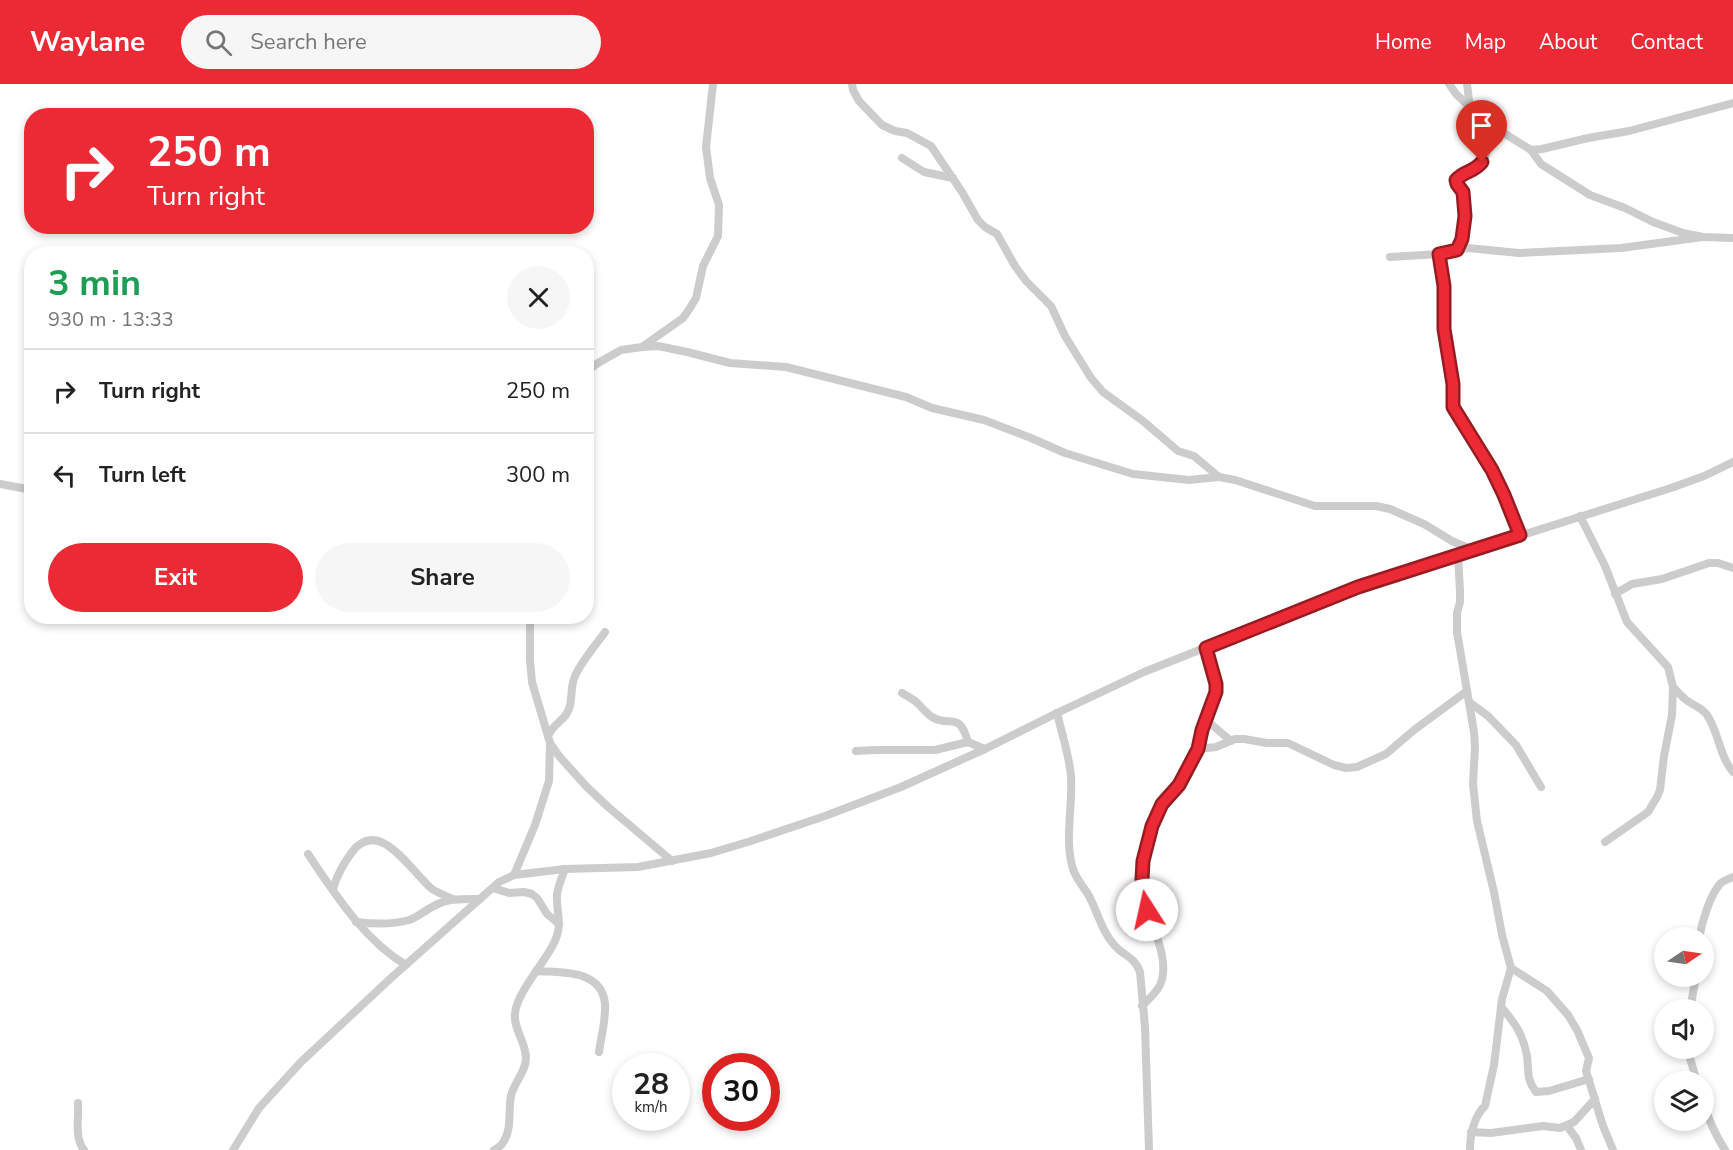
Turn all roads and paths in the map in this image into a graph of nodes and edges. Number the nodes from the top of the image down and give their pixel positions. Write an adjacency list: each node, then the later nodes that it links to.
1 (713, 84): 16 (street)
2 (852, 84): 10 (street)
3 (1449, 84): 6 (street)
4 (1467, 84): 6 (street)
5 (1733, 103): 8 (street)
6 (1470, 108): 7 (street)
7 (1486, 122): 8 (street); 13 (street)
8 (1531, 150): 11 (street)
9 (902, 158): 10 (street)
10 (953, 178): 19 (street)
11 (1703, 237): 12 (street); 13 (street)
12 (1733, 238)
13 (1457, 250): 14 (street)
14 (1439, 254): 15 (street); 23 (street)
15 (1390, 257)
16 (642, 347): 17 (street); 19 (street)
17 (594, 366)
18 (1733, 462): 22 (street)
19 (1219, 477): 24 (street)
20 (0, 484): 21 (street)
21 (24, 488)
22 (1580, 516): 23 (street); 27 (street)
23 (1520, 535): 24 (street)
24 (1473, 549): 25 (street)
25 (1458, 555): 30 (street); 32 (street)
26 (1733, 568): 27 (street)
27 (1615, 594): 31 (street)
28 (530, 624): 37 (street)
29 (605, 632): 37 (street)
30 (1206, 648): 35 (street); 36 (street)
31 (1673, 687): 43 (street); 45 (street)
32 (1467, 691): 34 (street); 38 (street)
33 (903, 693): 39 (street)
34 (1469, 702): 44 (street); 59 (street)
35 (1057, 713): 40 (street); 61 (street)
36 (1205, 719): 38 (street); 41 (street)
37 (549, 740): 47 (street); 49 (street)
38 (1231, 741): 41 (street)
39 (968, 742): 40 (street); 42 (street)
40 (985, 749): 47 (street)
41 (1198, 749): 61 (street)
42 (856, 752)
43 (1733, 772)
44 (1541, 787)
45 (1605, 842)
46 (308, 854): 52 (street)
47 (672, 861): 48 (street)
48 (566, 869): 49 (street); 56 (street)
49 (514, 875): 51 (street)
50 (1733, 877): 57 (street)
51 (493, 888): 54 (street); 56 (street)
52 (333, 889): 53 (street); 55 (street)
53 (453, 899): 54 (street); 55 (street)
54 (480, 899): 58 (street)
55 (356, 922): 58 (street)
56 (559, 924): 60 (street)
57 (1701, 927)
58 (406, 966): 71 (street)
59 (1511, 968): 62 (street); 64 (street)
60 (536, 971): 63 (street); 72 (street)
61 (1142, 1006): 73 (street)
62 (1501, 1007): 64 (street); 69 (street)
63 (599, 1052)
64 (1589, 1079): 65 (street)
65 (1595, 1099): 67 (street); 76 (street)
66 (78, 1103): 70 (street)
67 (1568, 1126): 69 (street); 75 (street)
68 (1714, 1131): 77 (street)
69 (1471, 1132): 74 (street)
70 (84, 1150)
71 (233, 1150)
72 (494, 1150)
73 (1149, 1150)
74 (1470, 1150)
75 (1581, 1150)
76 (1613, 1150)
77 (1725, 1150)

